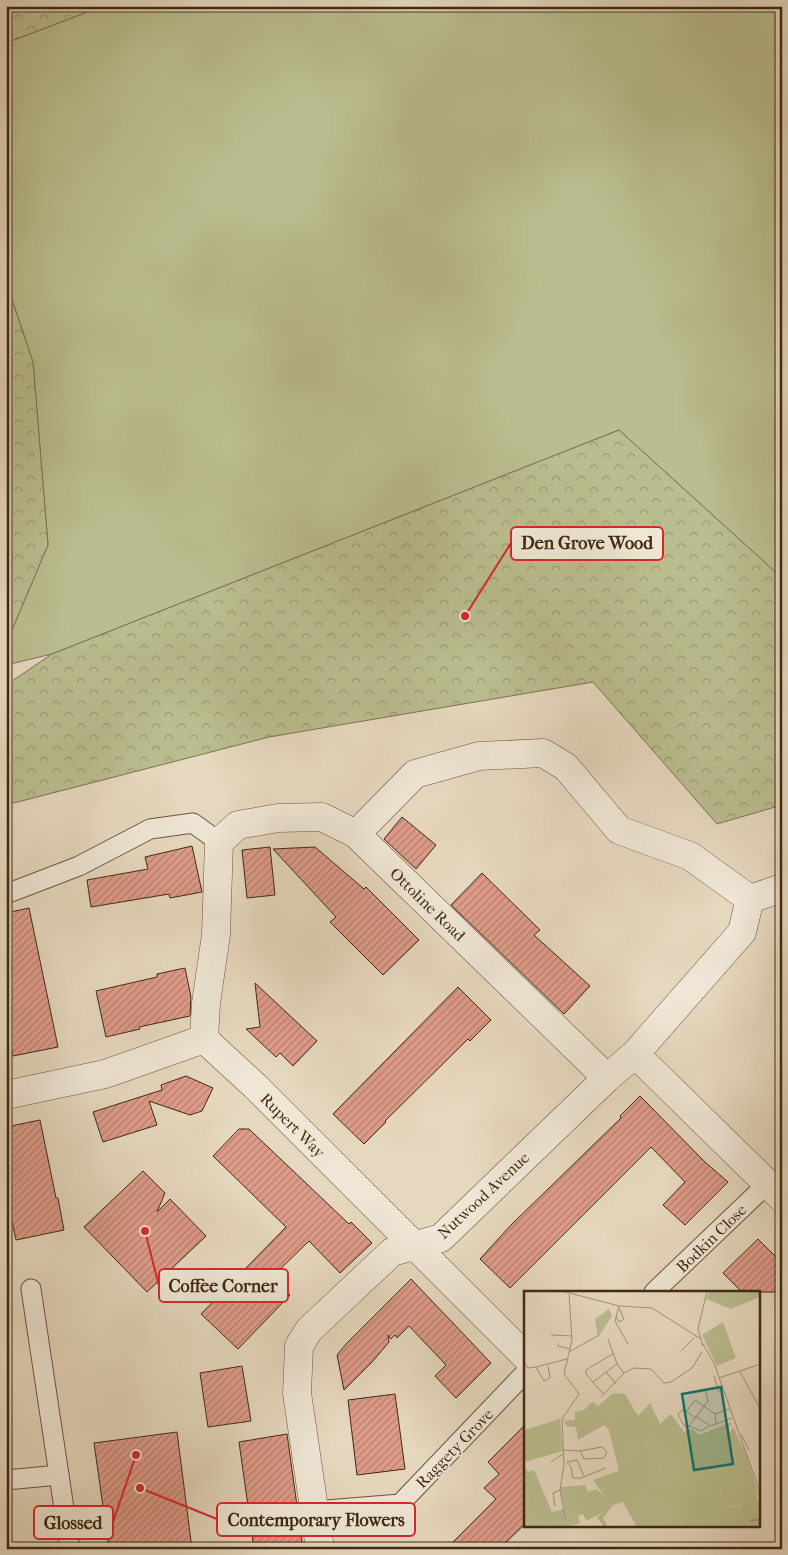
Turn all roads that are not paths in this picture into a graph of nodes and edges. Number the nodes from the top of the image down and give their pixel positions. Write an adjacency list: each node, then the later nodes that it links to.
1 (356, 834): 2 (street, Ottoline Road); 5 (street); 8 (street, Ottoline Road)
2 (219, 842): 4 (lane); 6 (street)
3 (782, 888): 5 (street)
4 (6, 894)
5 (750, 899): 7 (street, Nutwood Avenue)
6 (204, 1039): 9 (street); 11 (street, Rupert Way)
7 (635, 1054): 8 (street, Nutwood Avenue); 10 (street)
8 (607, 1078): 11 (street, Nutwood Avenue)
9 (6, 1095)
10 (774, 1191): 13 (lane, Bodkin Close)
11 (414, 1246): 14 (street, Rupert Way); 18 (street, Nutwood Avenue)
12 (30, 1289): 16 (lane)
13 (655, 1291)
14 (524, 1355)
15 (524, 1374): 18 (lane, Raggety Grove)
16 (59, 1475): 17 (lane); 19 (lane)
17 (6, 1480)
18 (314, 1511): 20 (street, Nutwood Avenue)
19 (70, 1549)
20 (320, 1549)

